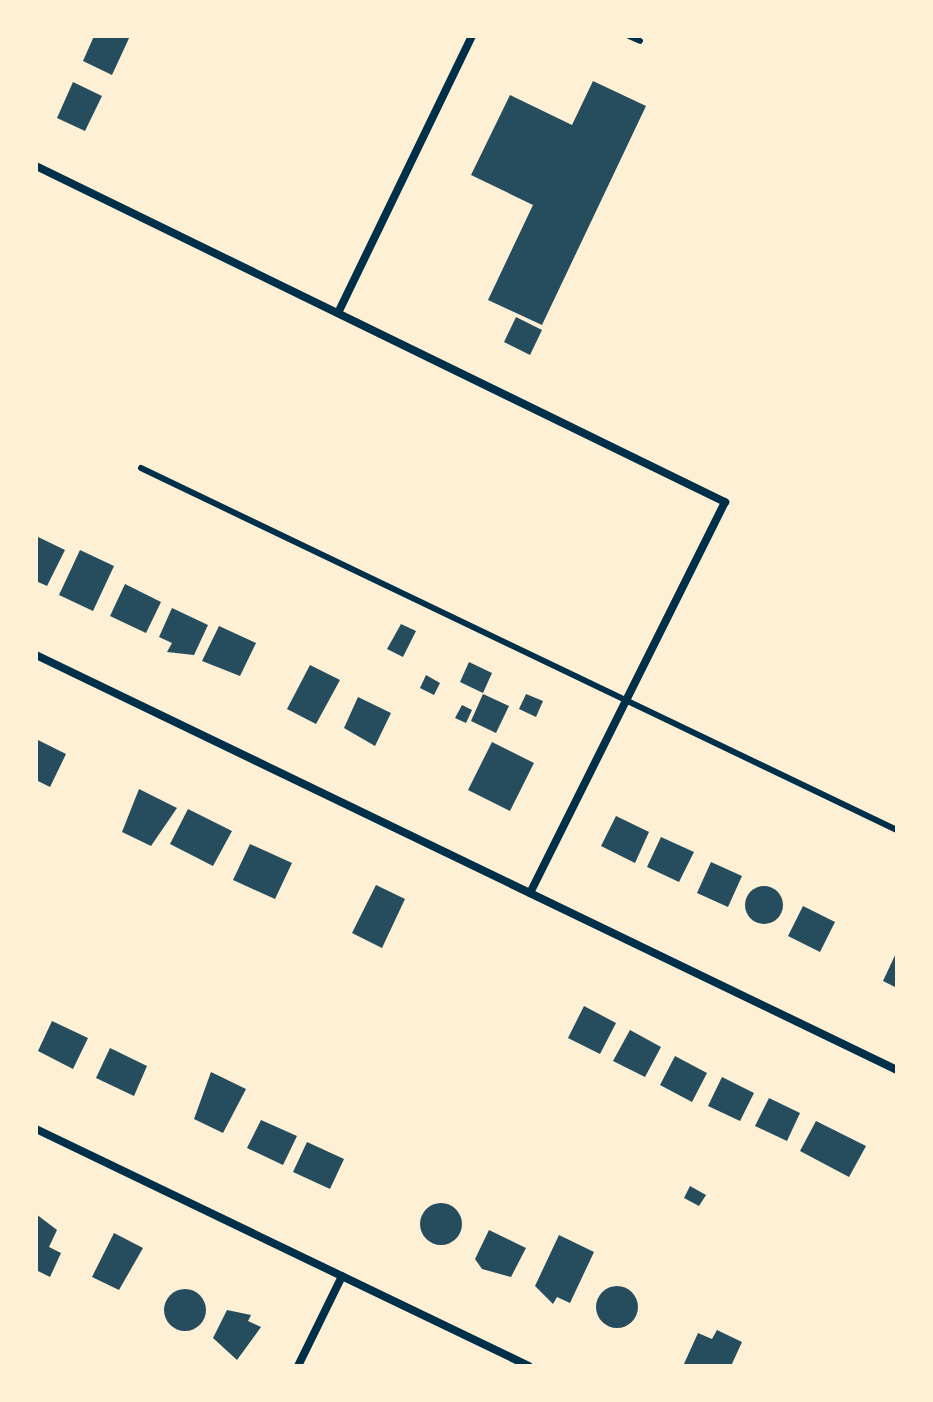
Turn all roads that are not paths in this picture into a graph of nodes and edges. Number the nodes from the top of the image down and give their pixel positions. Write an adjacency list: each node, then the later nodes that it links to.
1 (472, 36): 5 (street)
2 (629, 36): 3 (lane)
3 (640, 41)
4 (36, 166): 5 (street)
5 (338, 313): 8 (street)
6 (141, 468): 8 (lane)
7 (36, 655): 10 (street)
8 (627, 699): 9 (lane); 10 (street)
9 (897, 830)
10 (530, 893): 11 (street)
11 (897, 1070)
12 (36, 1129): 13 (street)
13 (342, 1276): 14 (street); 15 (street)
14 (298, 1366)
15 (529, 1366)

